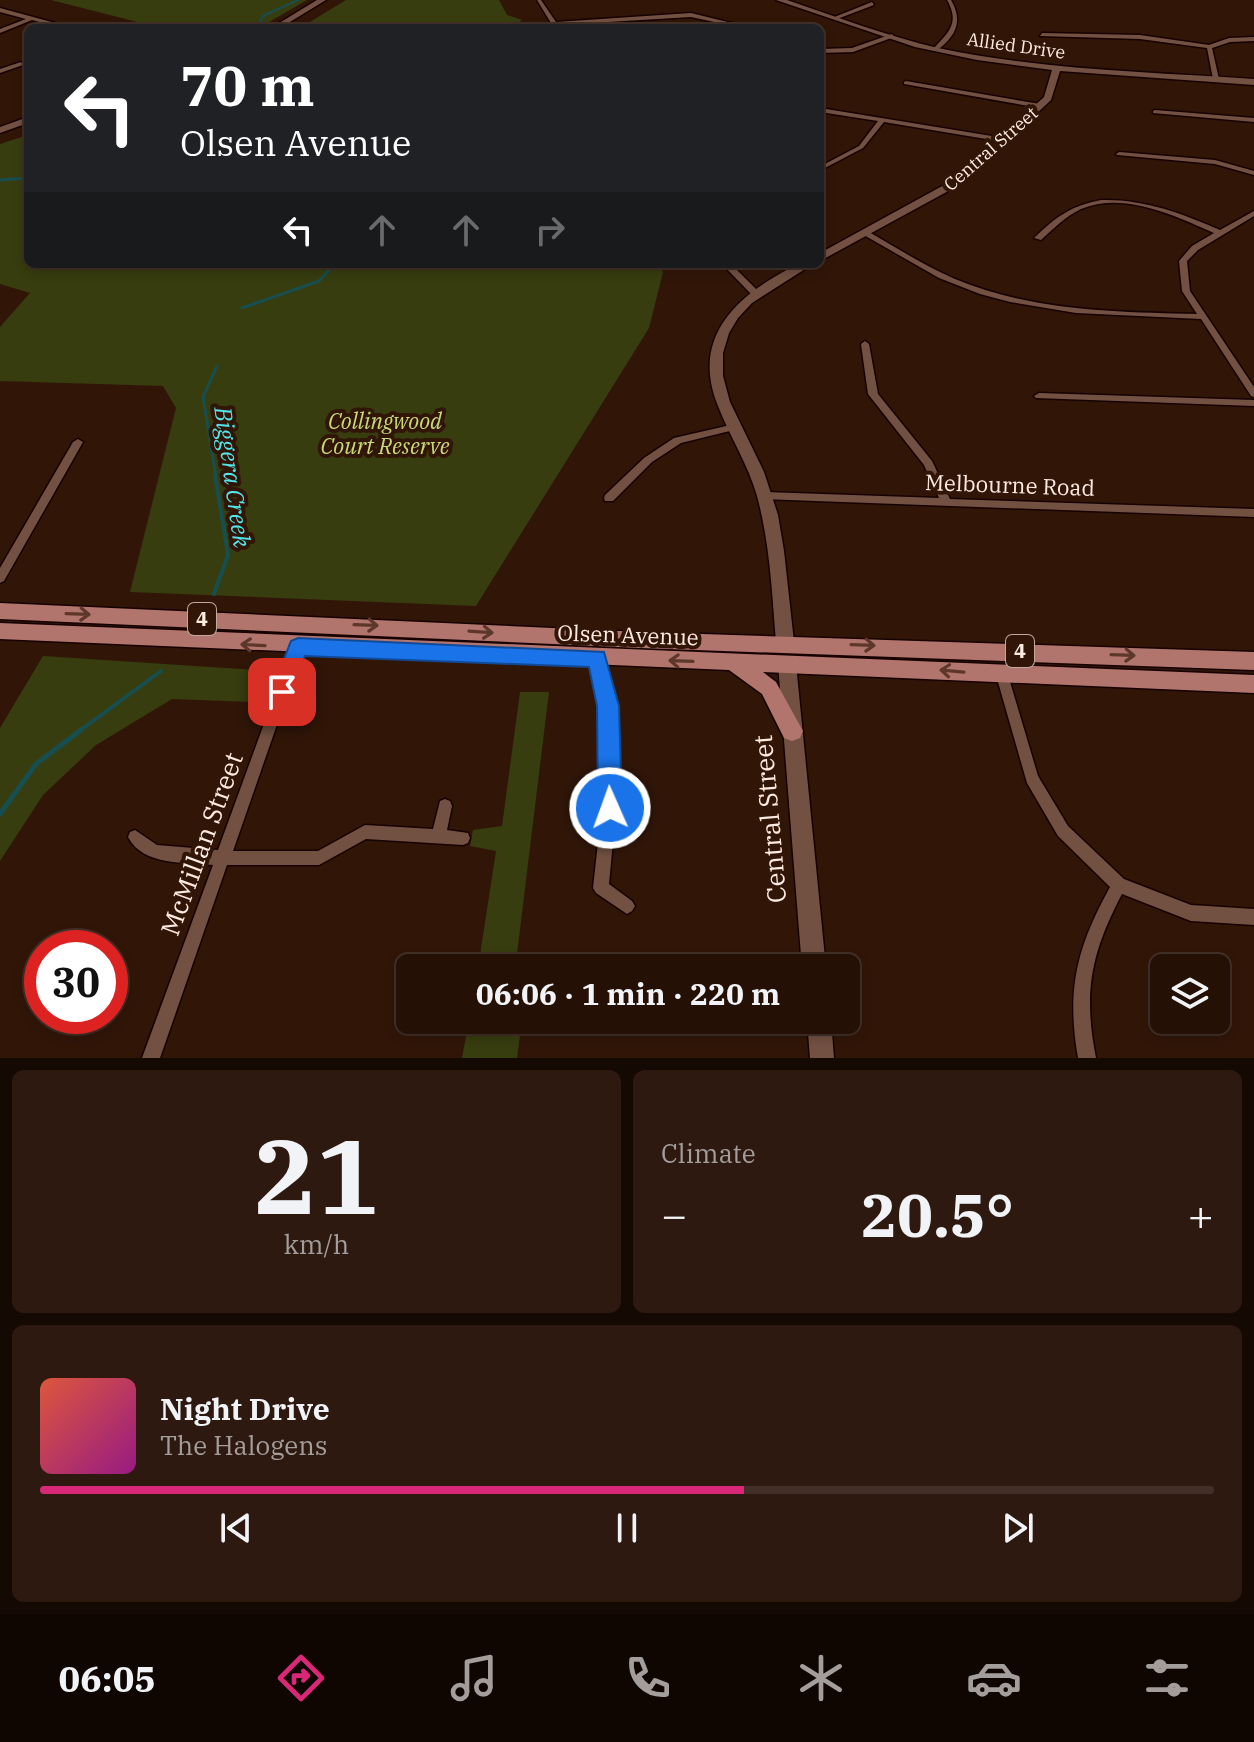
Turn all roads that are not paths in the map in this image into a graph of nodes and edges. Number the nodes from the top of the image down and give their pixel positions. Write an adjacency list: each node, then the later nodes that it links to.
1 (322, 0): 11 (street)
2 (335, 0): 12 (street)
3 (539, 0): 13 (street)
4 (780, 0): 8 (street, Allied Drive)
5 (949, 0): 21 (street)
6 (872, 4): 8 (street)
7 (0, 10): 9 (street)
8 (835, 18): 18 (street, Allied Drive)
9 (30, 19): 10 (street); 16 (street)
10 (51, 24)
11 (282, 24)
12 (298, 24)
13 (555, 24)
14 (581, 24): 15 (street)
15 (731, 24)
16 (0, 31)
17 (1042, 35): 20 (street)
18 (892, 36): 21 (street, Allied Drive); 22 (street)
19 (1254, 39): 20 (street)
20 (1209, 47): 26 (street)
21 (936, 49): 24 (street, Allied Drive)
22 (824, 51)
23 (21, 64): 25 (street)
24 (1057, 68): 26 (street, Allied Drive); 29 (street, Central Street)
25 (0, 71)
26 (1216, 79): 27 (street, Allied Drive)
27 (1254, 82)
28 (906, 83): 29 (street)
29 (1040, 106): 36 (street, Central Street)
30 (824, 111): 32 (street)
31 (1155, 112): 33 (street)
32 (883, 120): 36 (street); 38 (street)
33 (1254, 120)
34 (24, 124): 35 (street)
35 (0, 132)
36 (1004, 140): 42 (street, Central Street)
37 (1119, 154): 39 (street)
38 (824, 166)
39 (1254, 173)
40 (1254, 213): 41 (street)
41 (1220, 233): 43 (street); 48 (street)
42 (866, 234): 44 (street, Central Street); 48 (street)
43 (1038, 238)
44 (824, 256)
45 (730, 268): 47 (street)
46 (799, 268): 47 (street)
47 (754, 292): 53 (street)
48 (1203, 317): 50 (street)
49 (865, 344): 57 (street)
50 (1254, 394)
51 (1039, 396): 52 (street)
52 (1254, 403)
53 (735, 427): 55 (street); 56 (street)
54 (78, 442): 59 (street)
55 (765, 496): 57 (street, Melbourne Road); 62 (street)
56 (609, 498)
57 (946, 502): 58 (street, Melbourne Road)
58 (1254, 513)
59 (0, 578)
60 (0, 611): 62 (main road, Olsen Avenue / 4, one-way to 62)
61 (0, 631): 63 (main road, Olsen Avenue / 4, one-way to 61)
62 (785, 642): 65 (main road, Olsen Avenue / 4, one-way to 65); 67 (main road)
63 (298, 647): 64 (main road, Olsen Avenue / 4); 75 (street, McMillan Street)
64 (597, 659): 66 (main road, Olsen Avenue / 4, one-way to 64); 77 (street)
65 (1254, 661)
66 (732, 663): 67 (main road, Olsen Avenue / 4); 70 (main road)
67 (787, 664): 68 (main road, Olsen Avenue / 4, one-way to 67); 70 (street, Central Street)
68 (1002, 675): 69 (main road, Olsen Avenue / 4); 76 (street)
69 (1254, 684)
70 (792, 731): 79 (street, Central Street)
71 (445, 806): 72 (street)
72 (439, 836): 74 (street); 75 (street)
73 (135, 837): 75 (street)
74 (463, 838)
75 (222, 858): 81 (street, McMillan Street)
76 (1119, 885): 78 (street); 83 (street)
77 (627, 906)
78 (1254, 917)
79 (813, 954)
80 (820, 1034): 82 (street)
81 (151, 1058)
82 (822, 1058)
83 (1087, 1058)

